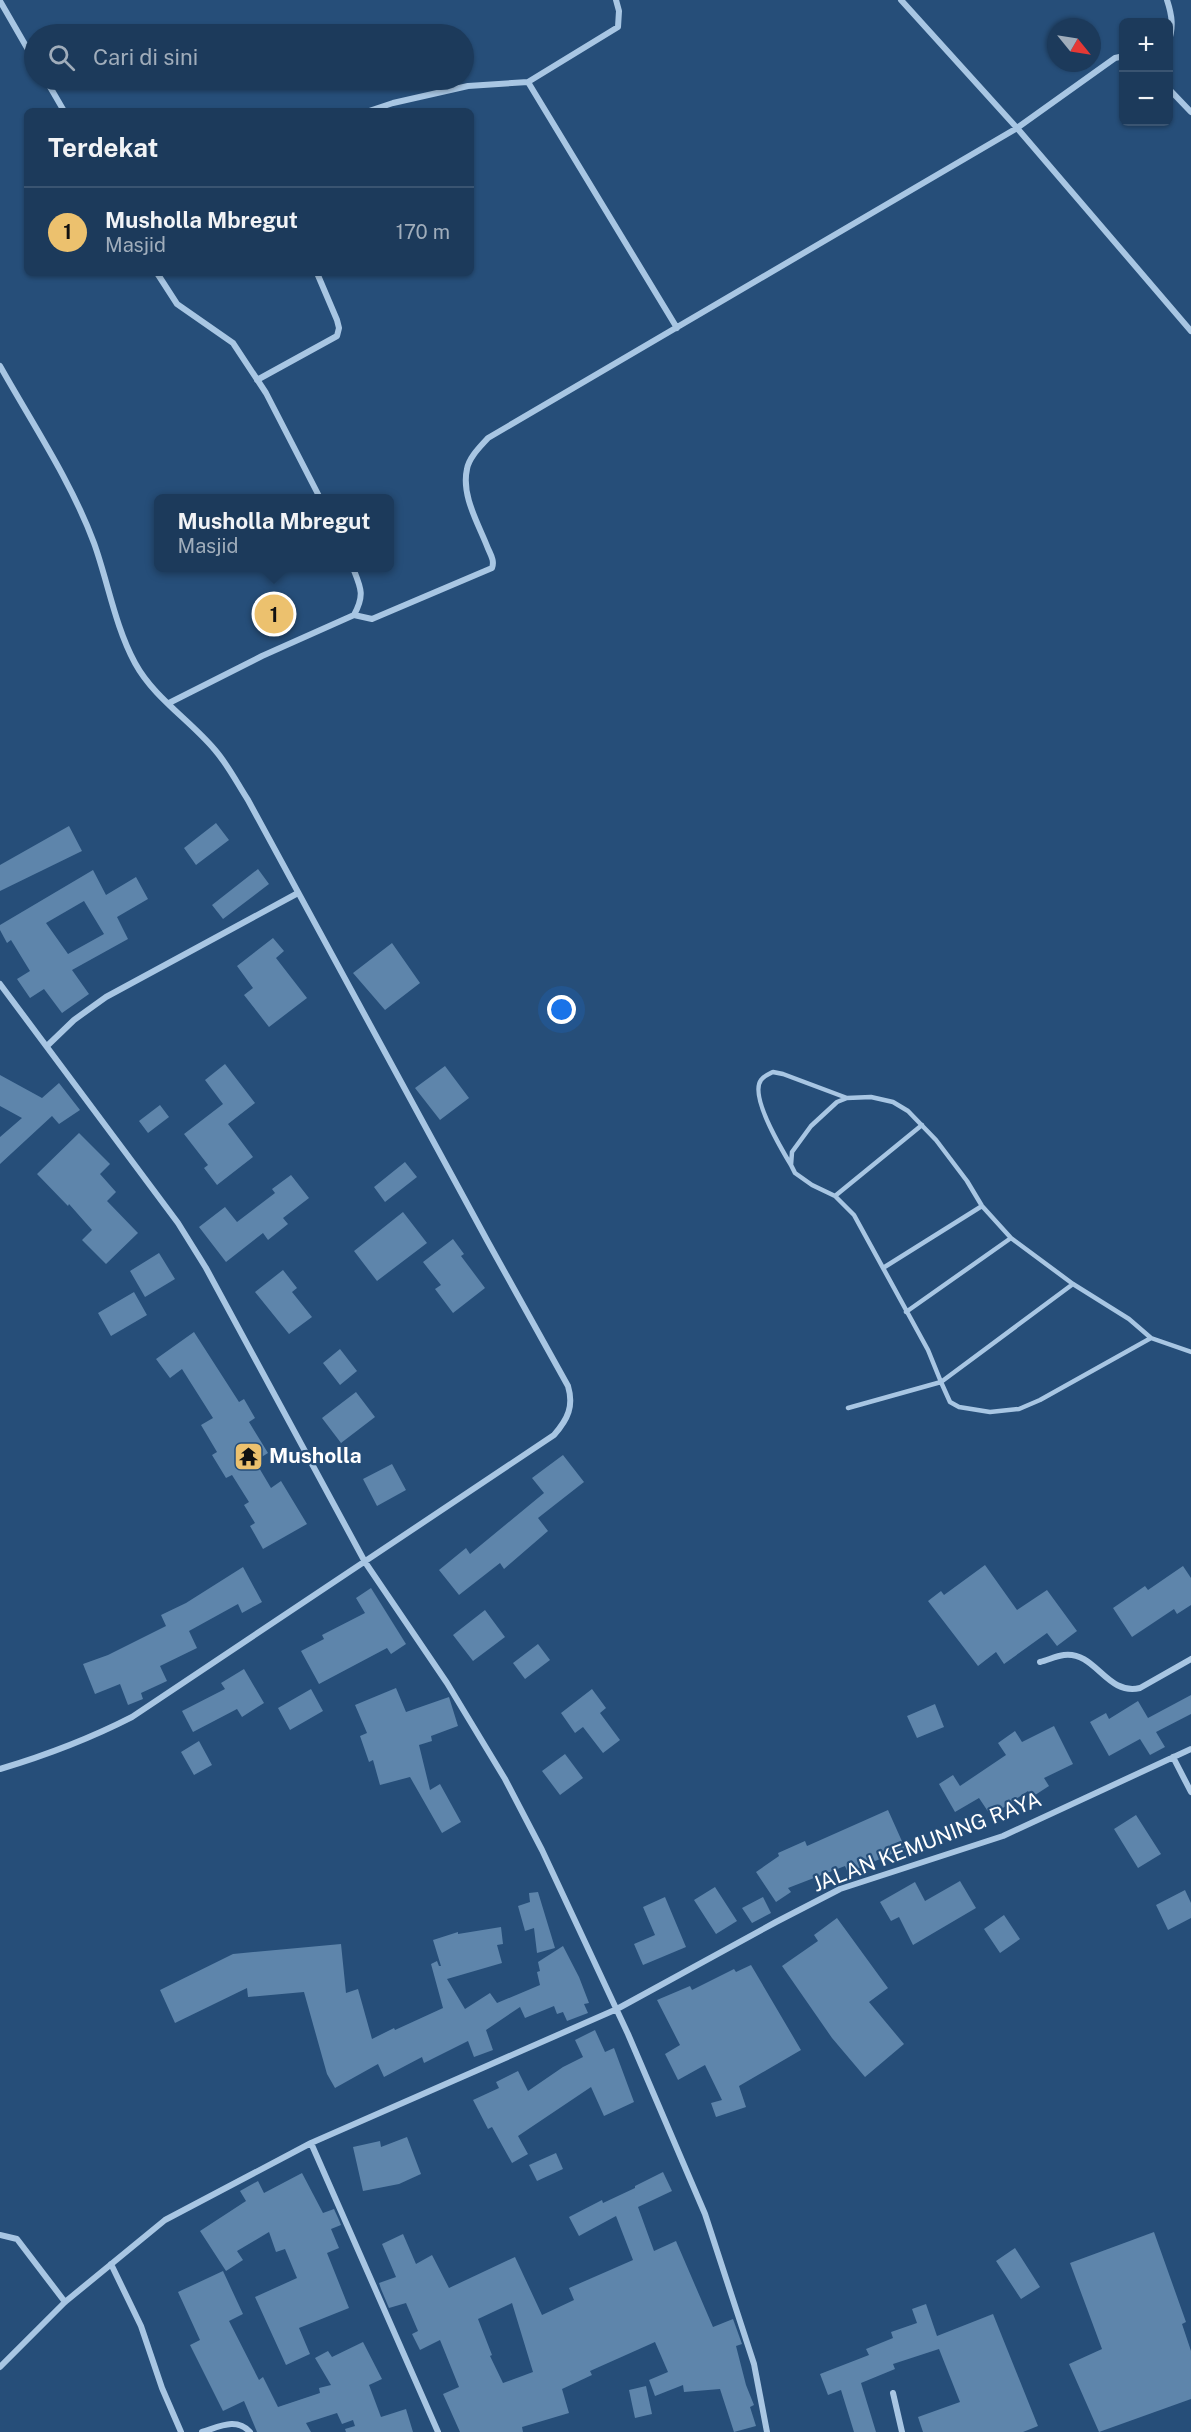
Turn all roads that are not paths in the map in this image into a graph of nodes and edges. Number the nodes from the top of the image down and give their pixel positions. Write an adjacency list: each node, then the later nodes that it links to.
1 (616, 0): 8 (street)
2 (901, 0): 16 (street)
3 (1167, 0): 5 (street)
4 (0, 1): 6 (street)
5 (1172, 18)
6 (24, 43)
7 (1119, 57): 16 (street)
8 (528, 82): 9 (street); 19 (street)
9 (474, 86)
10 (52, 90): 13 (street)
11 (450, 90): 14 (street)
12 (1173, 93): 15 (street)
13 (62, 108)
14 (378, 108)
15 (1191, 112)
16 (1017, 128): 19 (street); 20 (street)
17 (159, 276): 22 (street)
18 (317, 276): 22 (street)
19 (677, 328): 25 (street)
20 (1191, 331)
21 (0, 366): 26 (street)
22 (257, 380): 23 (street)
23 (318, 494)
24 (355, 572): 25 (street)
25 (354, 615): 26 (street)
26 (170, 703): 27 (street)
27 (298, 893): 29 (street); 43 (street)
28 (0, 984): 29 (street)
29 (47, 1046): 43 (street)
30 (847, 1098): 31 (lane); 32 (lane); 32 (lane)
31 (922, 1125): 33 (lane); 34 (lane)
32 (791, 1165): 33 (lane)
33 (835, 1196): 36 (lane)
34 (982, 1206): 35 (lane); 36 (lane)
35 (1011, 1238): 37 (lane); 38 (lane)
36 (883, 1268): 38 (lane)
37 (1073, 1284): 39 (lane); 41 (lane)
38 (906, 1312): 41 (lane)
39 (1151, 1338): 40 (lane); 41 (lane)
40 (1189, 1351)
41 (941, 1382): 42 (lane)
42 (848, 1408)
43 (365, 1562): 48 (street); 50 (street)
44 (1191, 1659): 45 (street)
45 (1041, 1662)
46 (1191, 1749): 47 (street, JALAN KEMUNING RAYA)
47 (1173, 1757): 49 (street); 50 (street, JALAN KEMUNING RAYA)
48 (0, 1769)
49 (1191, 1792)
50 (617, 2009): 51 (street, JALAN KEMUNING RAYA); 61 (street)
51 (312, 2143): 53 (street, JALAN KEMUNING RAYA); 60 (street)
52 (0, 2235): 54 (street)
53 (111, 2264): 54 (street, JALAN KEMUNING RAYA); 57 (street)
54 (65, 2302): 55 (street, JALAN KEMUNING RAYA)
55 (0, 2367)
56 (893, 2393): 62 (street)
57 (181, 2432)
58 (202, 2432): 59 (street)
59 (250, 2432)
60 (438, 2432)
61 (767, 2432)
62 (902, 2432)

